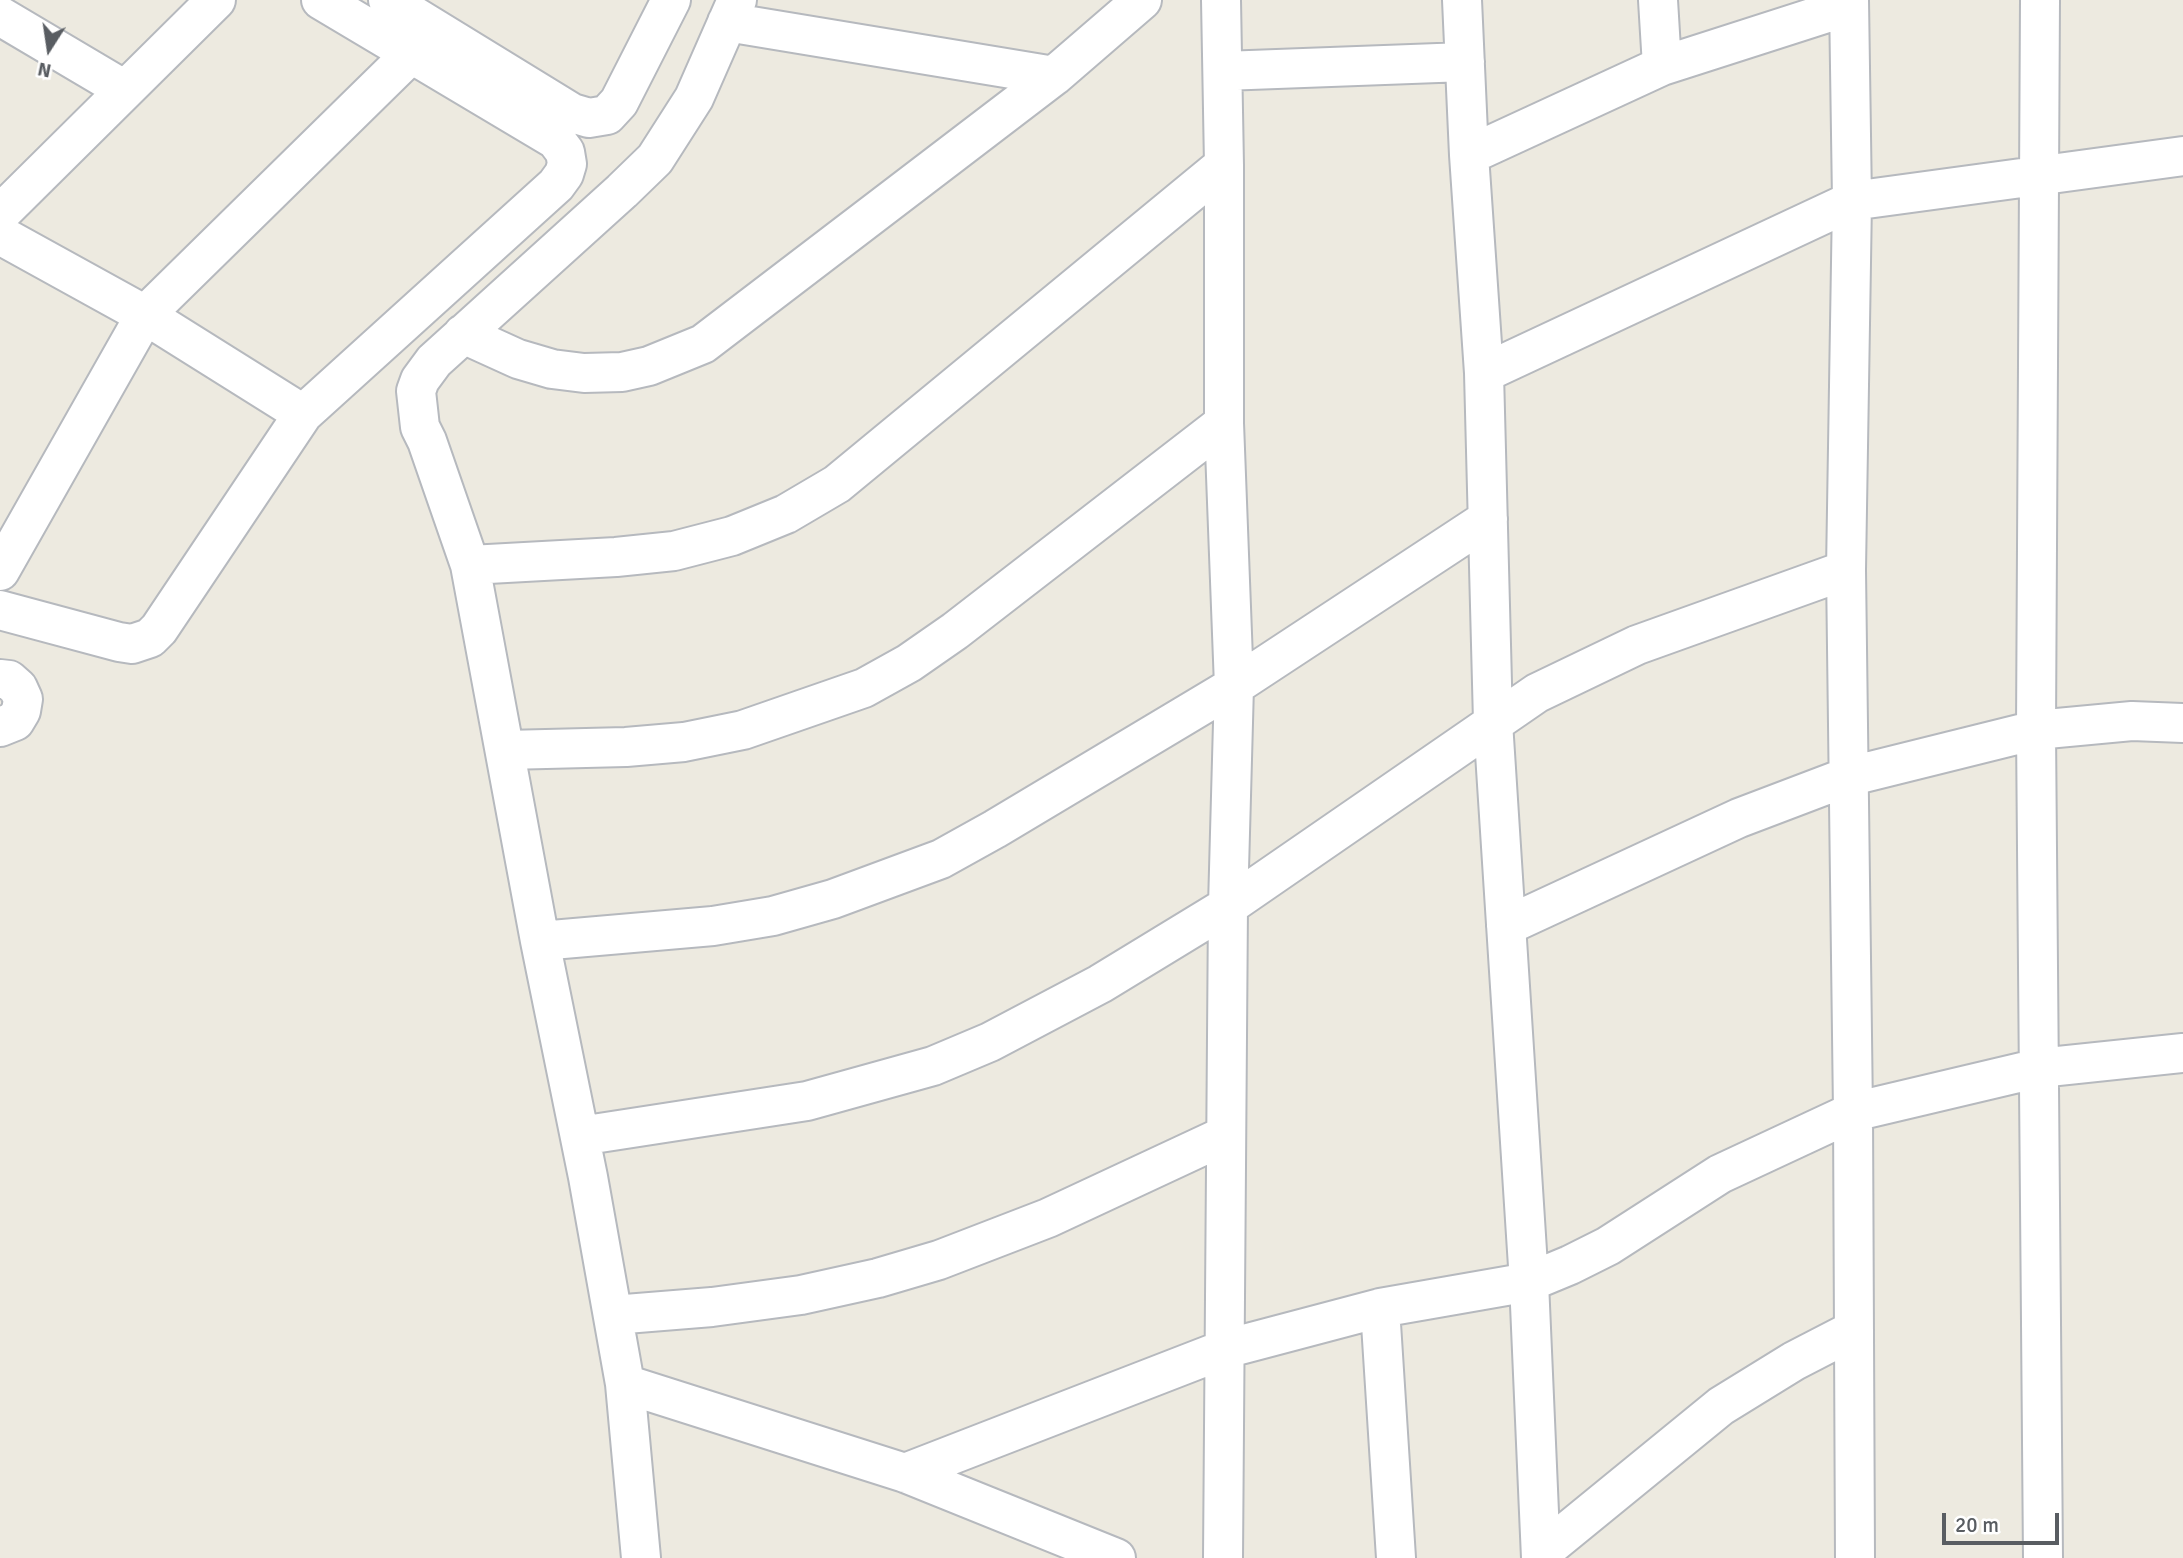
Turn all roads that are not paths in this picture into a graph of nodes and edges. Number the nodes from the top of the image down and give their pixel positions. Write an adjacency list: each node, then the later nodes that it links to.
1 (216, 0): 18 (street)
2 (321, 0): 13 (street)
3 (388, 0): 4 (street)
4 (671, 0)
5 (1142, 0): 17 (street)
6 (1221, 0): 16 (street)
7 (1462, 0): 14 (street)
8 (1658, 0): 15 (street)
9 (2040, 0): 22 (street)
10 (1849, 3): 15 (street); 23 (street)
11 (732, 11): 17 (street); 27 (street)
12 (0, 16): 18 (street)
13 (411, 54): 26 (street); 29 (street)
14 (1465, 62): 16 (street); 19 (street)
15 (1662, 66): 19 (street)
16 (1223, 71): 21 (street)
17 (1054, 76): 27 (street)
18 (125, 90): 24 (street)
19 (1469, 155): 28 (street)
20 (2183, 156): 22 (street)
21 (1224, 165): 30 (street); 32 (street)
22 (2039, 175): 23 (street); 41 (street)
23 (1852, 201): 28 (street); 34 (street)
24 (0, 214)
25 (0, 235): 26 (street)
26 (145, 315): 29 (street); 33 (street)
27 (463, 334): 32 (street)
28 (1484, 373): 31 (street)
29 (303, 414): 35 (street)
30 (1224, 423): 37 (street); 42 (street)
31 (1488, 519): 37 (street); 38 (street)
32 (470, 565): 42 (street)
33 (0, 570)
34 (1846, 570): 38 (street); 43 (street)
35 (0, 610)
36 (0, 679): 40 (street)
37 (1234, 686): 44 (street); 46 (street)
38 (1493, 722): 44 (street); 45 (street)
39 (2183, 723): 41 (street)
40 (0, 727)
41 (2036, 730): 43 (street); 48 (street)
42 (506, 750): 46 (street)
43 (1847, 777): 45 (street); 49 (street)
44 (1228, 906): 50 (street); 51 (street)
45 (1506, 926): 52 (street)
46 (540, 941): 51 (street)
47 (2183, 1053): 48 (street)
48 (2039, 1068): 49 (street); 65 (street)
49 (1853, 1112): 52 (street); 55 (street)
50 (1226, 1135): 54 (street); 56 (street)
51 (580, 1136): 54 (street)
52 (1529, 1282): 53 (street); 59 (street)
53 (1380, 1308): 56 (street); 63 (street)
54 (613, 1315): 57 (street)
55 (1854, 1330): 59 (street); 64 (street)
56 (1225, 1349): 58 (street); 62 (street)
57 (625, 1384): 58 (street); 60 (street)
58 (905, 1473): 61 (street)
59 (1541, 1556)
60 (642, 1558)
61 (1116, 1558)
62 (1223, 1558)
63 (1396, 1558)
64 (1855, 1558)
65 (2043, 1558)

